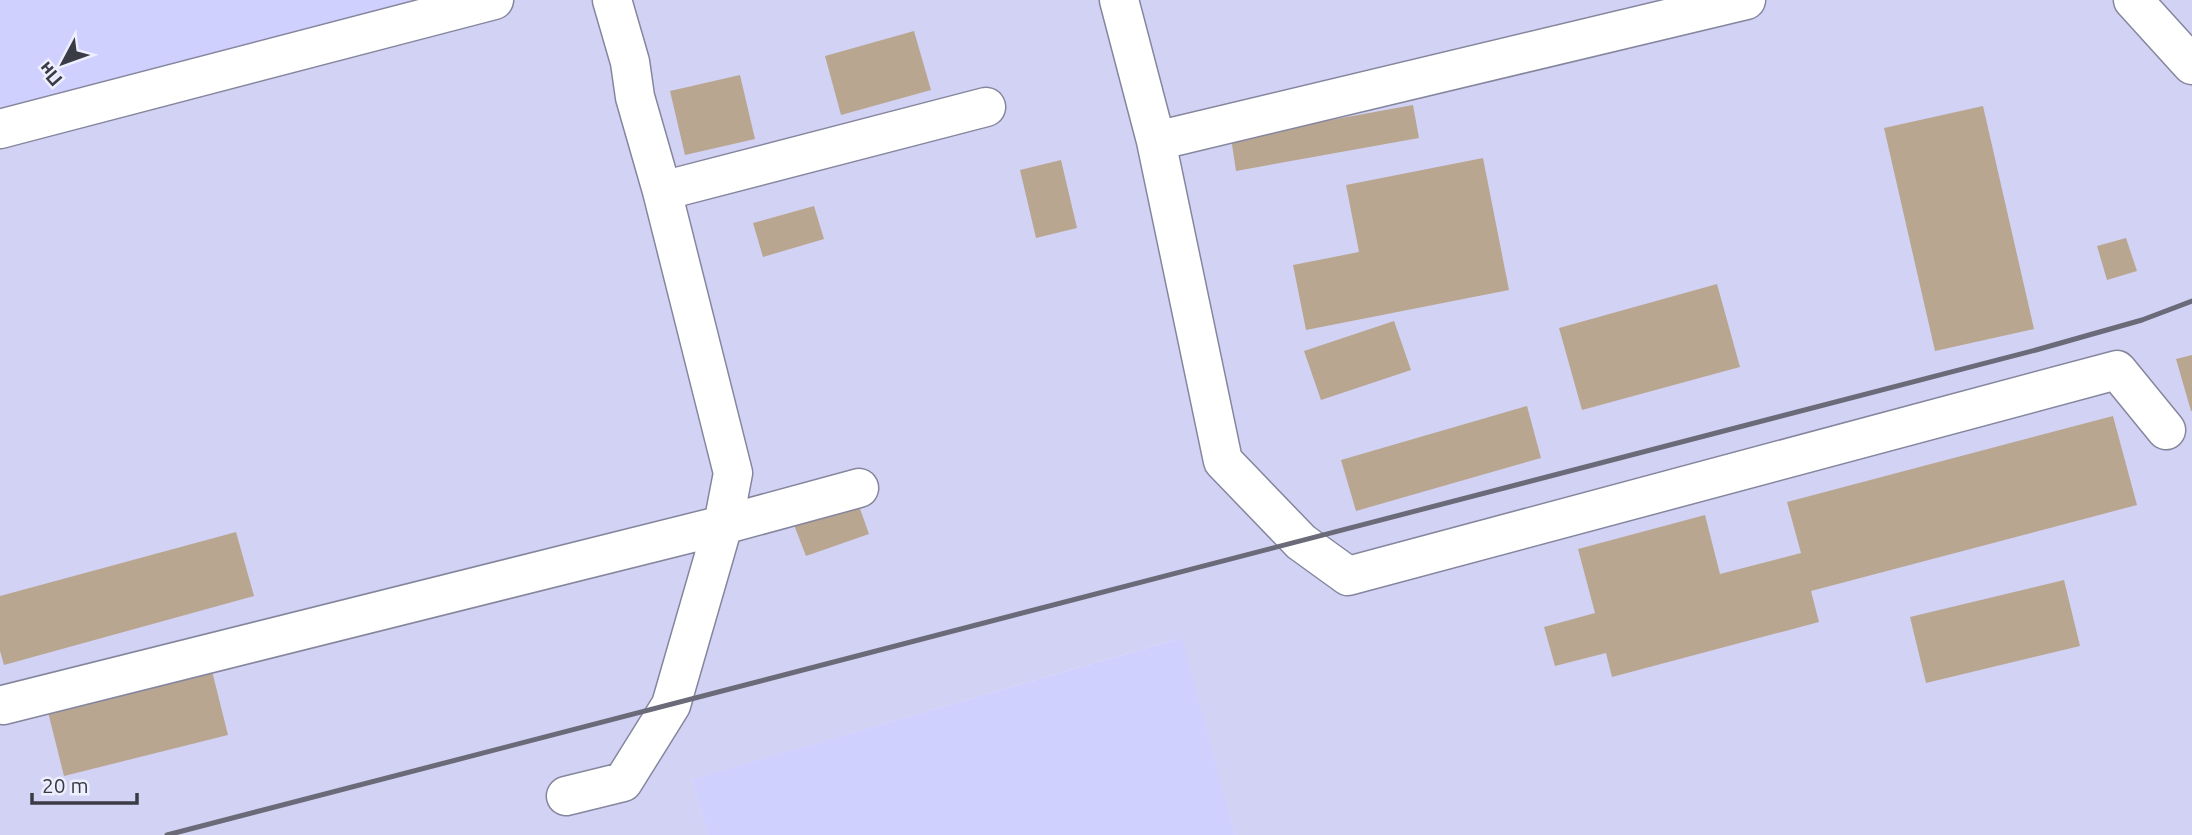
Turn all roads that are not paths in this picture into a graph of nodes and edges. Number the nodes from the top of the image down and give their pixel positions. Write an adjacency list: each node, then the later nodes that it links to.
1 (494, 0): 8 (street)
2 (612, 0): 10 (street)
3 (1119, 0): 9 (street)
4 (1746, 0): 9 (street)
5 (2133, 0): 6 (street)
6 (2192, 65)
7 (986, 107): 10 (street)
8 (0, 130)
9 (1156, 141): 11 (street)
10 (662, 191): 13 (street)
11 (2166, 430)
12 (859, 488): 13 (street)
13 (723, 525): 14 (street); 15 (street)
14 (3, 705)
15 (566, 796)

